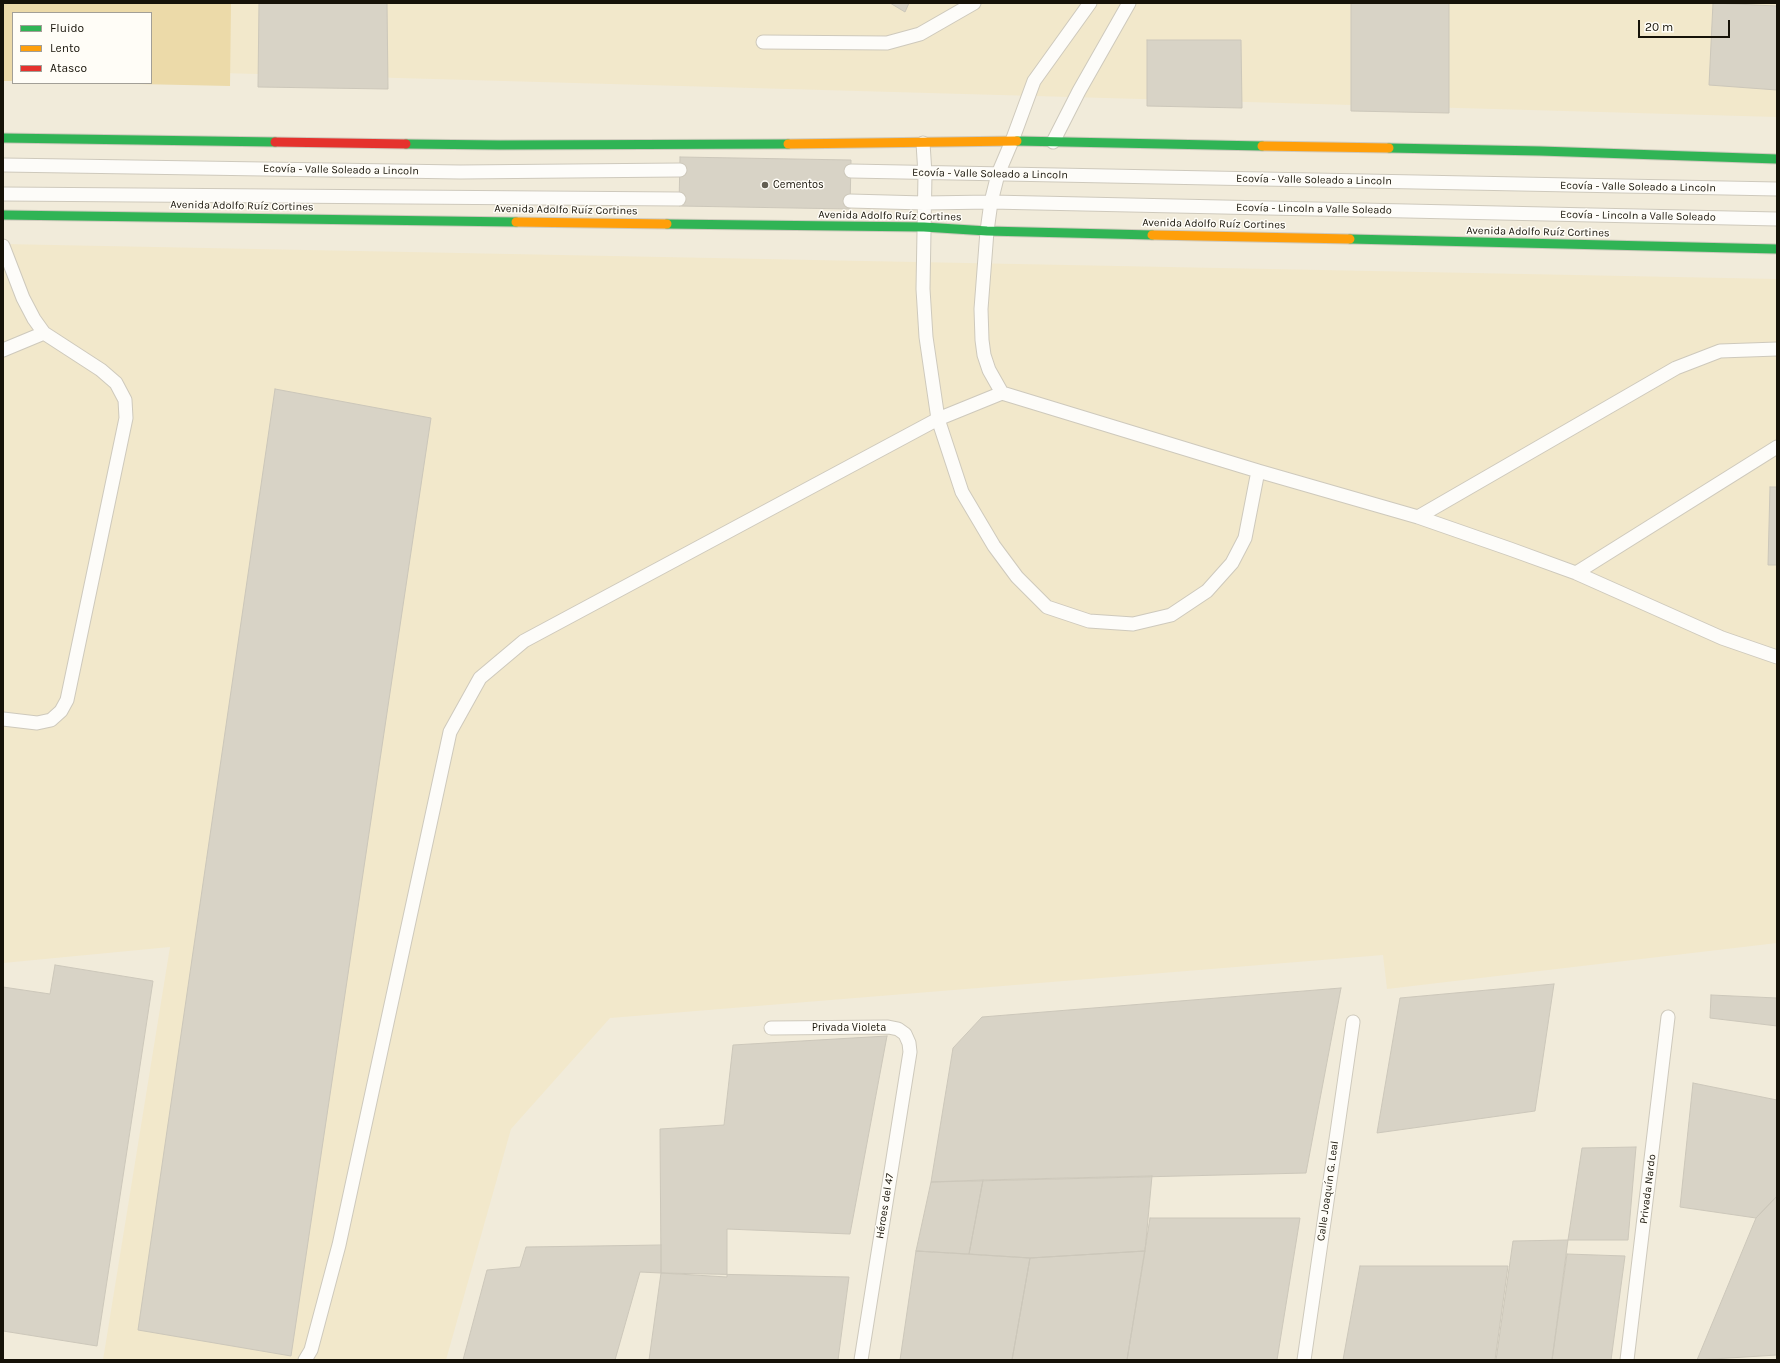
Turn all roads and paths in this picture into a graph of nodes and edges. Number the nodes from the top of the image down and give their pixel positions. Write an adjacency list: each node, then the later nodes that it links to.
1 (974, 3): 4 (lane)
2 (1090, 3): 6 (lane)
3 (1129, 3): 7 (lane)
4 (763, 42)
5 (3, 138): 8 (main road)
6 (1012, 141): 7 (main road); 8 (main road); 14 (lane)
7 (1053, 142): 9 (main road)
8 (923, 143): 13 (lane)
9 (1777, 159)
10 (3, 165): 11 (lane, Ecovía - Valle Soleado a Lincoln)
11 (680, 170)
12 (851, 171): 13 (lane, Ecovía - Valle Soleado a Lincoln)
13 (925, 174): 14 (lane, Ecovía - Valle Soleado a Lincoln); 20 (lane)
14 (998, 174): 15 (lane, Ecovía - Valle Soleado a Lincoln); 19 (lane)
15 (1777, 189)
16 (3, 194): 17 (lane)
17 (679, 199)
18 (850, 201): 20 (lane, Ecovía - Lincoln a Valle Soleado)
19 (991, 202): 20 (lane, Ecovía - Lincoln a Valle Soleado); 22 (lane, Ecovía - Lincoln a Valle Soleado); 24 (lane)
20 (924, 203): 23 (lane)
21 (3, 215): 23 (main road, Avenida Adolfo Ruíz Cortines)
22 (1777, 219)
23 (924, 227): 24 (main road, Avenida Adolfo Ruíz Cortines); 31 (lane)
24 (987, 231): 26 (main road, Avenida Adolfo Ruíz Cortines); 30 (lane)
25 (3, 246): 27 (lane)
26 (1777, 249)
27 (44, 333): 28 (lane); 37 (lane)
28 (3, 350)
29 (1777, 350): 34 (lane)
30 (1002, 393): 31 (lane); 33 (lane)
31 (938, 419): 33 (lane); 42 (lane)
32 (1777, 447): 35 (lane)
33 (1258, 471): 34 (lane)
34 (1418, 516): 35 (lane)
35 (1576, 573): 36 (lane)
36 (1777, 657)
37 (3, 720)
38 (1668, 1017): 45 (lane, Privada Nardo)
39 (1353, 1022): 44 (lane, Calle Joaquín G. Leal)
40 (771, 1028): 41 (lane, Privada Violeta)
41 (910, 1052): 43 (lane, Héroes del 47)
42 (305, 1360)
43 (861, 1360)
44 (1304, 1360)
45 (1627, 1360)

